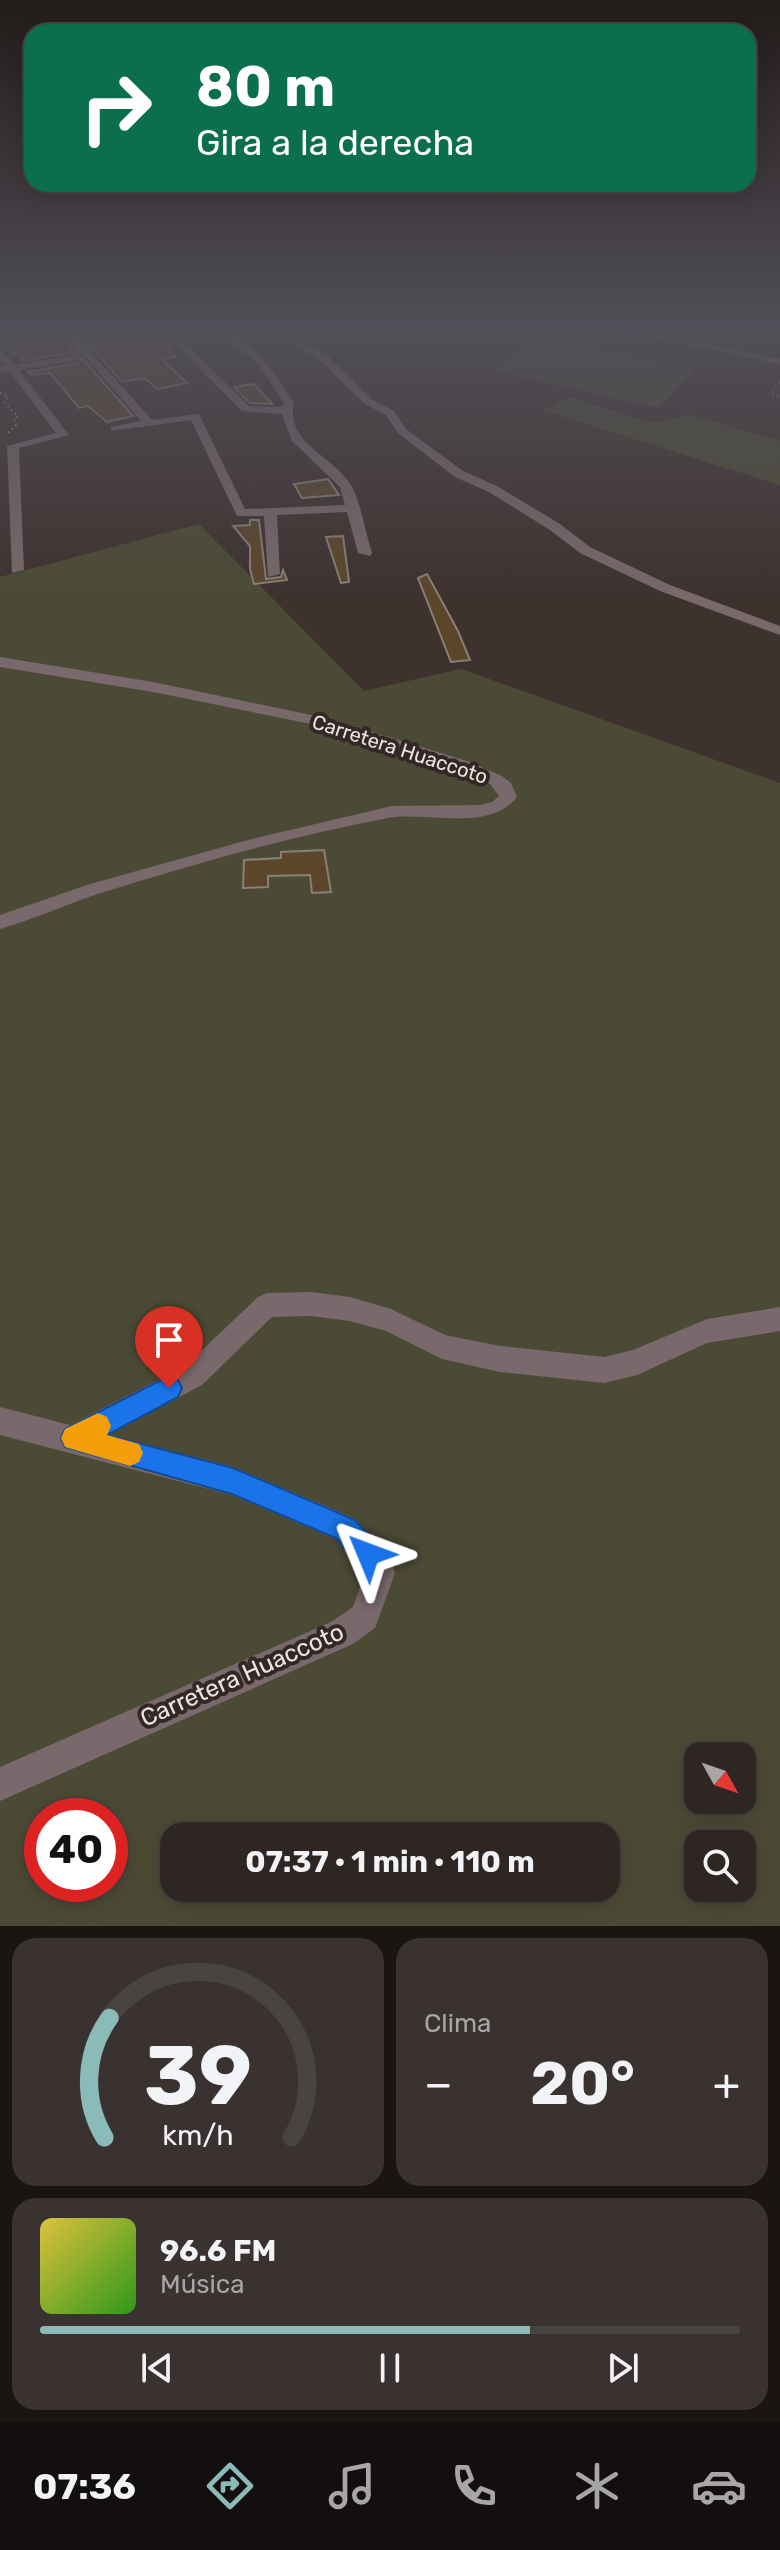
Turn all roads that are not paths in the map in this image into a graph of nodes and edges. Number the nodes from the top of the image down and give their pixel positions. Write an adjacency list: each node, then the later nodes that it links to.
1 (49, 417): 7 (street)
2 (144, 417): 5 (street)
3 (289, 417): 9 (street)
4 (393, 417): 14 (street)
5 (149, 423): 6 (street); 10 (street)
6 (115, 429)
7 (15, 479): 8 (street); 12 (street)
8 (0, 480)
9 (353, 508): 10 (street); 11 (street)
10 (270, 512): 13 (street)
11 (365, 553)
12 (17, 570)
13 (273, 574)
14 (780, 631)
15 (0, 662): 16 (street, Carretera Huaccoto)
16 (0, 922)
17 (780, 1319): 19 (street)
18 (0, 1421): 19 (street, Carretera Huaccoto)
19 (74, 1438): 20 (street, Carretera Huaccoto)
20 (0, 1784)

